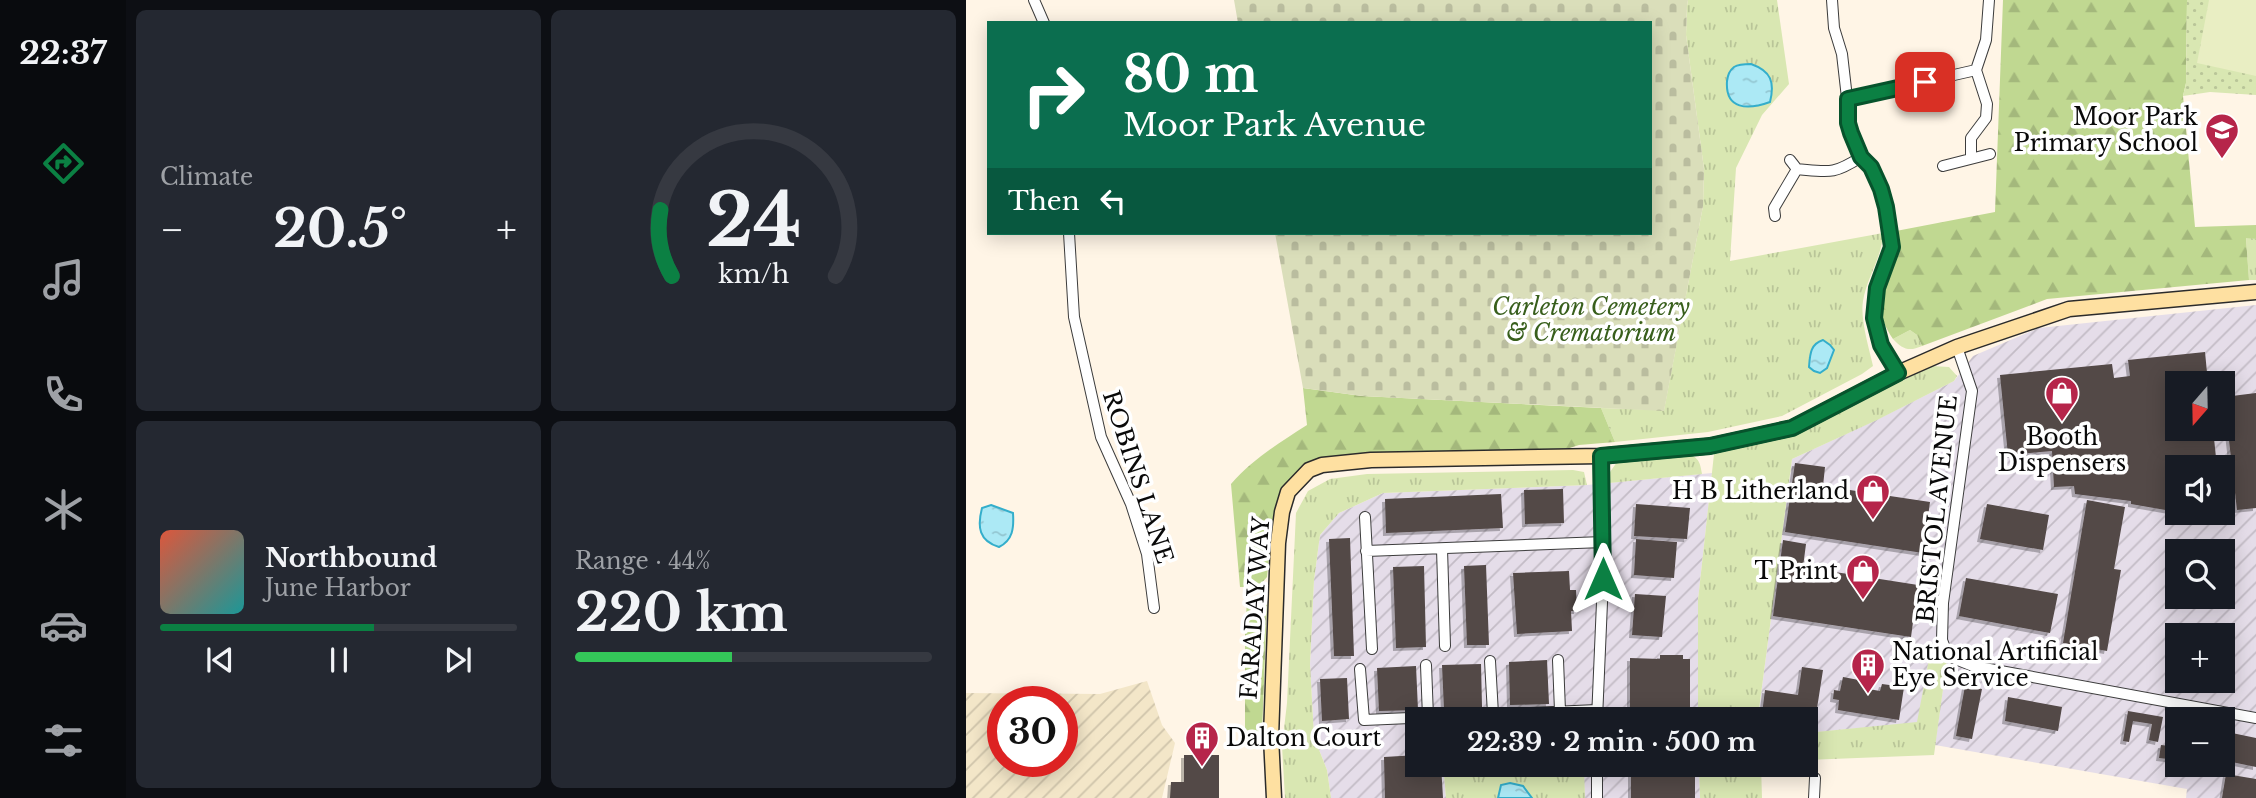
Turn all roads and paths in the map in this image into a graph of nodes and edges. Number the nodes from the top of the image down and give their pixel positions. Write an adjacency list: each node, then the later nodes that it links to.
1 (1034, 0): 4 (street)
2 (1832, 0): 6 (street)
3 (1989, 0): 5 (street)
4 (1043, 21)
5 (1976, 70): 6 (street); 9 (street)
6 (1848, 99): 8 (street)
7 (1990, 154): 9 (street)
8 (1861, 157): 11 (street); 15 (street)
9 (1971, 158): 10 (street)
10 (1943, 166)
11 (1774, 216)
12 (1069, 235): 21 (street, ROBINS LANE)
13 (2256, 292): 14 (street, FARADAY WAY)
14 (1957, 347): 15 (street, FARADAY WAY); 33 (street, BRISTOL AVENUE)
15 (1898, 373): 16 (street, FARADAY WAY)
16 (1601, 456): 18 (street); 36 (street, FARADAY WAY)
17 (1365, 517): 20 (street)
18 (1603, 542): 19 (street); 31 (street)
19 (1442, 549): 20 (street); 22 (street)
20 (1366, 551): 23 (street)
21 (1154, 608)
22 (1445, 646)
23 (1372, 649)
24 (1558, 660): 30 (street)
25 (1490, 661): 29 (street)
26 (1426, 665): 28 (street)
27 (1360, 669): 32 (street)
28 (1428, 707)
29 (1493, 707)
30 (1560, 707)
31 (1597, 707)
32 (1405, 718)
33 (2256, 718)
34 (1597, 777): 37 (street)
35 (1815, 778): 38 (street)
36 (1274, 798)
37 (1597, 798)
38 (1814, 798)

